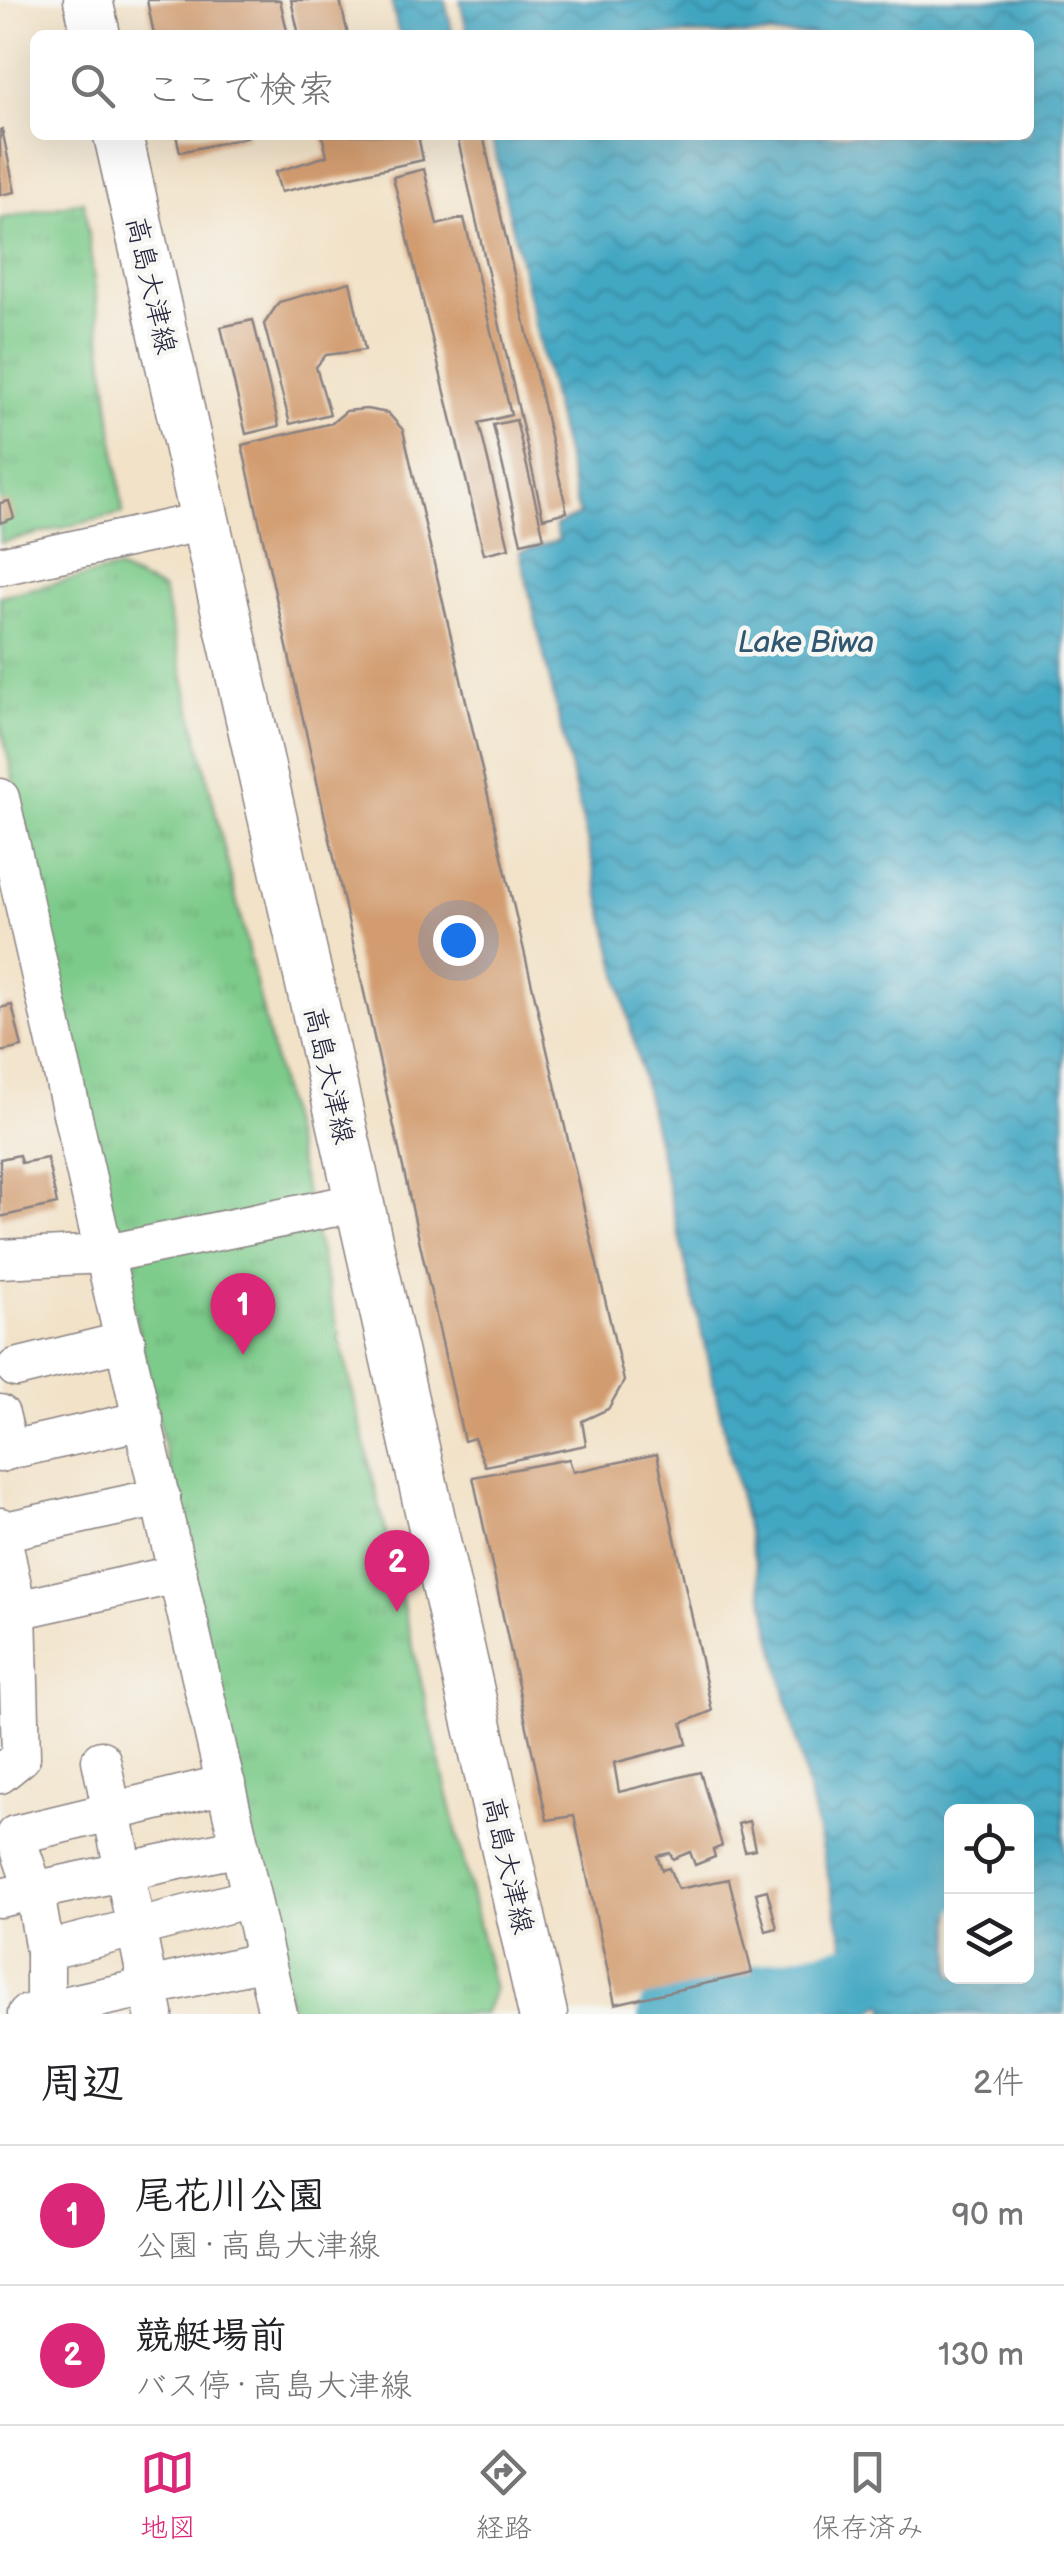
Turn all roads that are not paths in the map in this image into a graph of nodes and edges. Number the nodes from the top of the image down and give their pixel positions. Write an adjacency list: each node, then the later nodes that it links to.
1 (88, 0): 2 (main road)
2 (95, 30)
3 (119, 140): 4 (main road, 高島大津線)
4 (206, 522): 5 (street); 7 (main road, 高島大津線)
5 (0, 566)
6 (0, 798): 8 (street)
7 (360, 1202): 8 (street); 32 (main road, 高島大津線)
8 (106, 1254): 9 (street); 10 (street)
9 (0, 1259)
10 (126, 1341): 11 (street); 12 (street)
11 (16, 1368)
12 (144, 1420): 13 (street); 14 (street)
13 (3, 1439)
14 (161, 1497): 15 (street); 16 (street)
15 (0, 1530): 17 (street)
16 (178, 1574): 17 (street); 20 (street)
17 (16, 1610): 19 (street)
18 (101, 1760): 21 (street)
19 (0, 1774)
20 (226, 1784): 21 (street); 22 (street)
21 (112, 1812): 23 (street); 24 (street)
22 (240, 1847): 23 (street); 25 (street)
23 (124, 1872): 24 (street); 26 (street)
24 (18, 1896): 27 (street)
25 (252, 1898): 26 (street); 28 (street)
26 (136, 1930): 27 (street); 29 (street)
27 (45, 1950): 30 (street)
28 (265, 1960): 29 (street); 31 (street)
29 (151, 2000): 30 (street)
30 (39, 2013)
31 (278, 2014)
32 (544, 2014)

